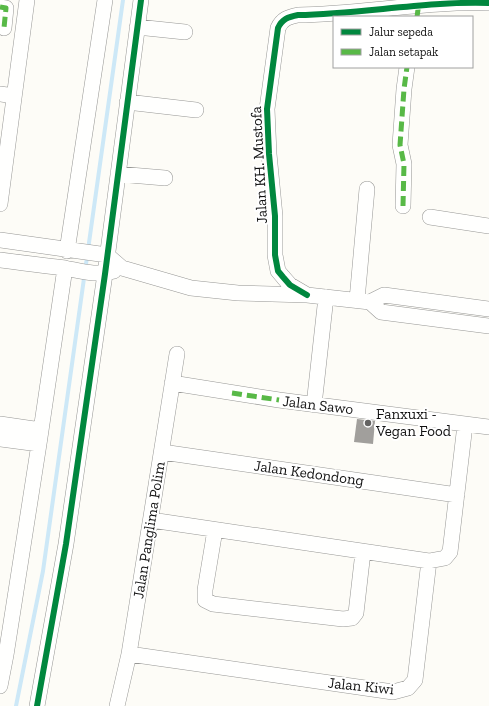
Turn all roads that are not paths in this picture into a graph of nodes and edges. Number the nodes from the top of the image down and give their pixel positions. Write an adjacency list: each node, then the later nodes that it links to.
1 (27, 0): 9 (street)
2 (106, 0): 25 (street)
3 (141, 0): 7 (street)
4 (489, 3): 6 (street, Jalan KH. Mustofa)
5 (0, 7): 8 (street)
6 (419, 7): 32 (street, Jalan KH. Mustofa)
7 (137, 27): 10 (street); 13 (street)
8 (2, 28): 9 (street)
9 (23, 30): 12 (street)
10 (185, 32)
11 (407, 68): 20 (street)
12 (7, 95): 15 (street)
13 (128, 102): 14 (street); 16 (street)
14 (196, 110)
15 (3, 164): 19 (street)
16 (118, 174): 17 (street); 26 (street)
17 (165, 178)
18 (367, 189): 34 (street)
19 (0, 204)
20 (403, 206)
21 (430, 218): 22 (street)
22 (489, 226)
23 (0, 240): 24 (street)
24 (36, 246): 25 (street); 28 (street)
25 (74, 252): 26 (street)
26 (104, 255): 29 (street); 31 (street)
27 (0, 260): 28 (street)
28 (31, 264): 30 (street)
29 (122, 268): 31 (street); 32 (street)
30 (71, 270): 31 (street); 43 (street)
31 (102, 274): 54 (street)
32 (307, 295): 33 (street)
33 (326, 297): 34 (street); 39 (street)
34 (363, 301): 35 (street); 36 (street)
35 (489, 309)
36 (489, 326)
37 (177, 354): 38 (street, Jalan Panglima Polim)
38 (172, 384): 39 (street, Jalan Sawo); 45 (street, Jalan Panglima Polim)
39 (314, 405): 41 (street, Jalan Sawo)
40 (0, 424): 43 (street)
41 (465, 424): 42 (street, Jalan Sawo); 46 (street)
42 (489, 427)
43 (40, 437): 44 (street); 52 (street)
44 (0, 439)
45 (162, 452): 46 (street, Jalan Kedondong); 47 (street, Jalan Panglima Polim)
46 (457, 494): 50 (street)
47 (151, 520): 48 (street); 51 (street, Jalan Panglima Polim)
48 (215, 530): 49 (street); 49 (street)
49 (363, 552): 50 (street)
50 (429, 561): 51 (street, Jalan Kiwi)
51 (129, 654): 55 (street, Jalan Panglima Polim)
52 (3, 655): 53 (street)
53 (0, 686)
54 (37, 706)
55 (118, 706)

